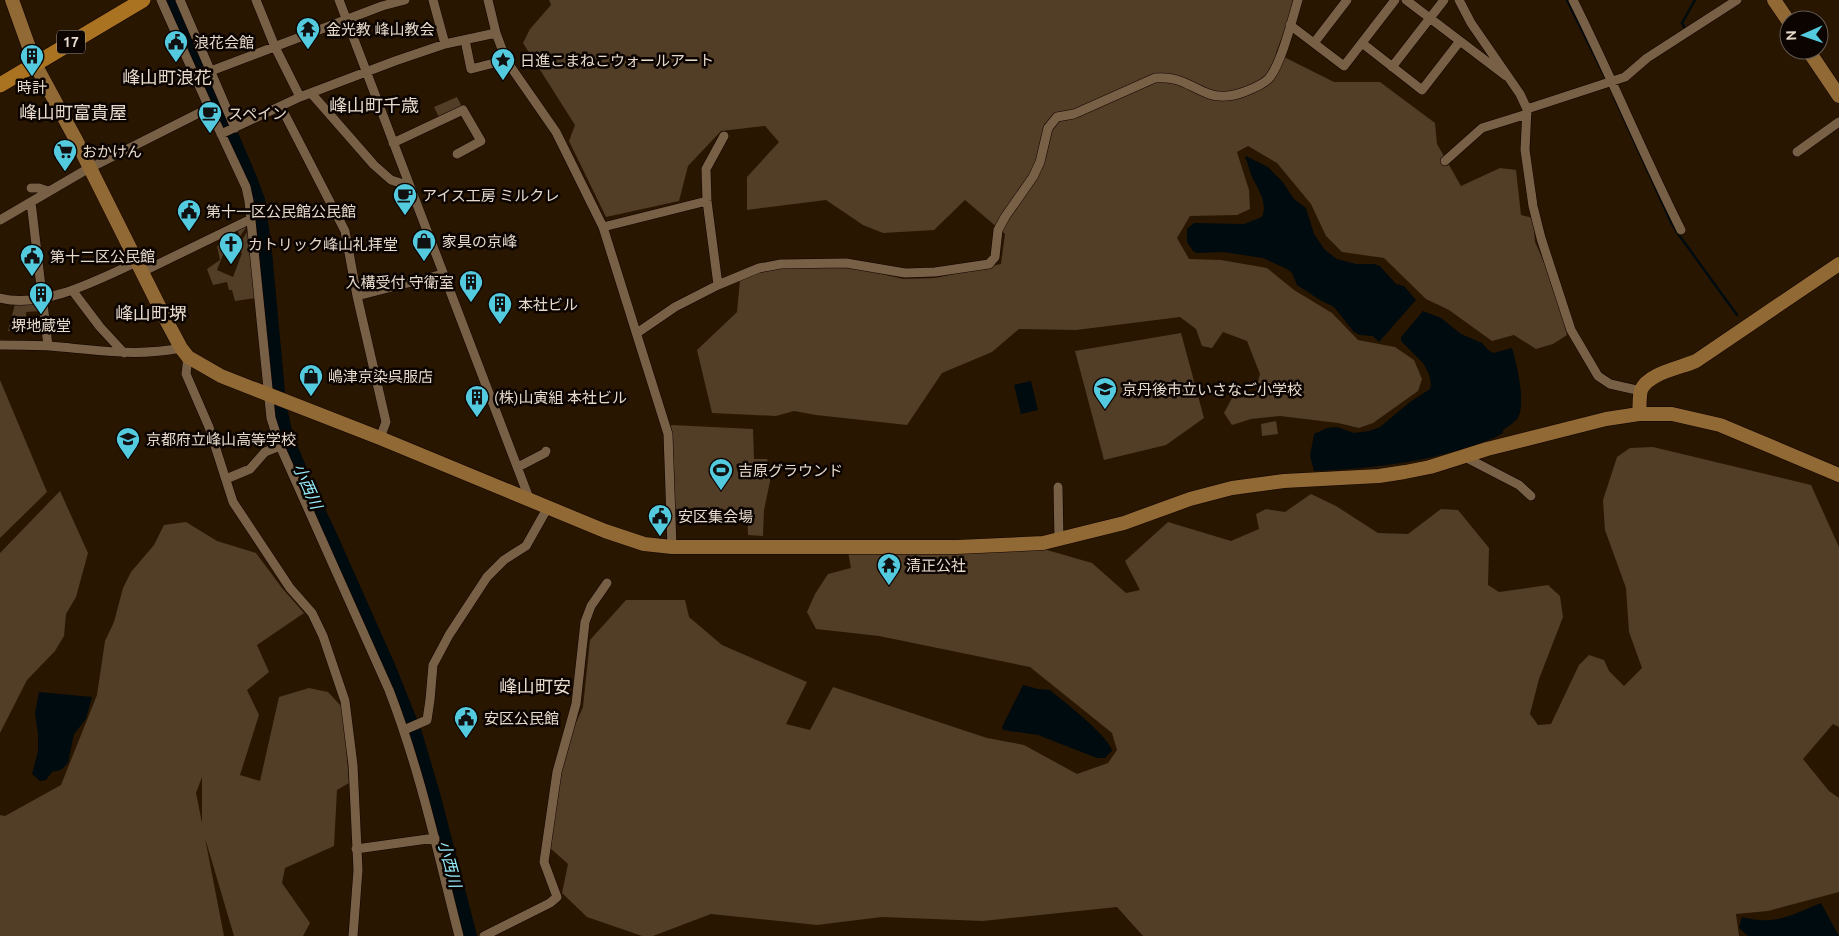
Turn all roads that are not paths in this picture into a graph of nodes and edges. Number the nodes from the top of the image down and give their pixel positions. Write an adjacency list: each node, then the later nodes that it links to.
1 (12, 0): 30 (street)
2 (143, 0): 30 (main road, 17)
3 (161, 0): 34 (street)
4 (180, 0): 32 (street)
5 (256, 0): 27 (street)
6 (339, 0): 19 (street)
7 (405, 0): 19 (street)
8 (433, 0): 25 (street)
9 (488, 0): 21 (street)
10 (1298, 0): 20 (street)
11 (1347, 0): 24 (street)
12 (1395, 0): 26 (street)
13 (1406, 0): 18 (street)
14 (1444, 0): 18 (street)
15 (1459, 0): 35 (street)
16 (1573, 0): 36 (street)
17 (1737, 0): 36 (street)
18 (1430, 18): 23 (street); 31 (street)
19 (346, 19): 27 (street); 33 (street)
20 (1290, 26): 24 (street); 64 (street)
21 (496, 33): 22 (street); 28 (street)
22 (465, 40): 25 (street); 28 (street)
23 (1460, 41): 31 (street); 35 (street)
24 (1314, 43): 26 (street)
25 (445, 44): 33 (street)
26 (1362, 44): 31 (street)
27 (275, 47): 32 (street); 40 (street)
28 (506, 60): 59 (street)
29 (1815, 60): 39 (street)
30 (35, 64): 37 (main road, 17); 51 (street)
31 (1392, 67)
32 (210, 71): 34 (street); 45 (street)
33 (366, 72): 38 (street); 47 (street)
34 (196, 76): 42 (street)
35 (1510, 79): 43 (street)
36 (1613, 82): 43 (street); 60 (street)
37 (0, 85)
38 (311, 93): 40 (street); 52 (street)
39 (1839, 96)
40 (300, 97): 41 (street)
41 (281, 107): 45 (street); 66 (street)
42 (208, 108): 45 (street); 51 (street)
43 (1527, 111): 50 (street); 74 (street)
44 (1839, 122): 48 (street)
45 (228, 131): 57 (street)
46 (724, 136): 55 (street)
47 (393, 143): 49 (street); 52 (street)
48 (1798, 152)
49 (457, 154)
50 (1445, 161)
51 (89, 168): 54 (street); 62 (street)
52 (410, 186): 63 (street)
53 (31, 188): 54 (street)
54 (48, 191): 56 (street)
55 (707, 201): 59 (street); 64 (street)
56 (31, 202): 58 (street); 68 (street)
57 (251, 219): 62 (street); 75 (street)
58 (0, 220)
59 (603, 227): 69 (street)
60 (1681, 230)
61 (1839, 264): 74 (street)
62 (139, 267): 65 (street); 72 (street)
63 (443, 274): 66 (street); 81 (street)
64 (718, 285): 69 (street)
65 (72, 290): 68 (street); 73 (street)
66 (357, 296): 77 (street)
67 (0, 298): 68 (street)
68 (43, 298): 71 (street)
69 (637, 333): 89 (street)
70 (0, 345): 71 (street)
71 (48, 346): 73 (street)
72 (184, 352): 73 (street); 75 (street); 83 (street)
73 (124, 354)
74 (1640, 391): 76 (street)
75 (268, 393): 77 (street); 78 (street)
76 (1639, 414): 80 (street); 82 (street)
77 (380, 438): 86 (street)
78 (280, 446): 83 (street); 91 (street)
79 (546, 451): 81 (street)
80 (1463, 456): 85 (street); 88 (street)
81 (518, 466): 86 (street)
82 (1839, 475)
83 (226, 479): 93 (street)
84 (1058, 487): 88 (street)
85 (1530, 496)
86 (529, 498): 87 (street)
87 (548, 507): 89 (street); 91 (street)
88 (1059, 540): 89 (street)
89 (672, 547)
90 (607, 583): 96 (street)
91 (404, 730): 92 (street)
92 (435, 838): 93 (street); 95 (street)
93 (356, 849): 94 (street)
94 (353, 936)
95 (459, 936)
96 (484, 936)

